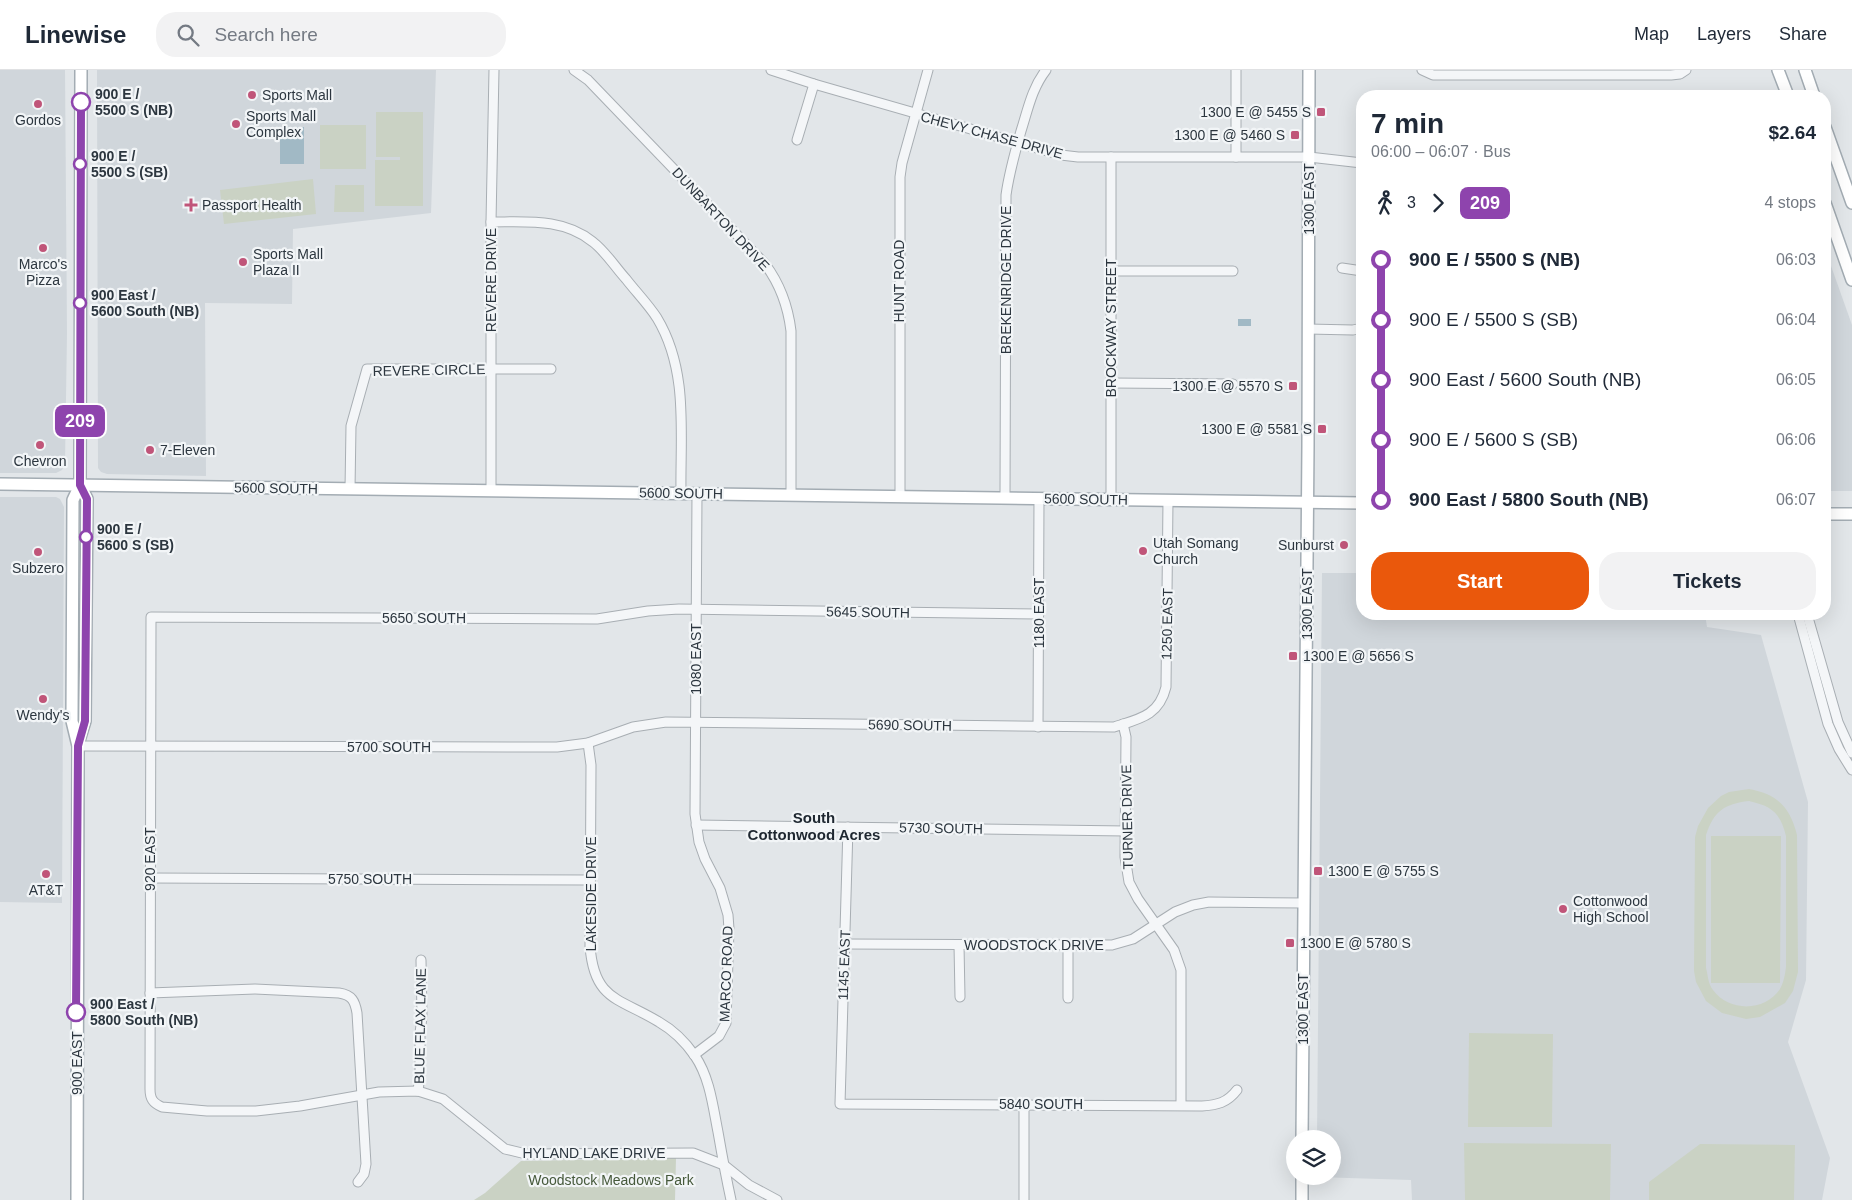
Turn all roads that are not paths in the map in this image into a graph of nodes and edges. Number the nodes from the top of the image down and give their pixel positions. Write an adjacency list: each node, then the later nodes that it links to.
1 (81, 70): 39 (main road, 900 EAST)
2 (494, 70): 26 (street, REVERE DRIVE)
3 (574, 70): 44 (street, DUNBARTON DRIVE)
4 (771, 70): 13 (street, CHEVY CHASE DRIVE)
5 (928, 70): 16 (street, HUNT ROAD)
6 (1046, 70): 18 (street, BREKENRIDGE DRIVE)
7 (1236, 70): 21 (street)
8 (1309, 70): 22 (main road, 1300 EAST)
9 (1422, 70): 10 (street)
10 (1686, 70)
11 (1778, 70): 14 (main road)
12 (1805, 70): 15 (main road)
13 (814, 84): 16 (street, CHEVY CHASE DRIVE); 17 (street)
14 (1786, 90)
15 (1812, 90)
16 (916, 114): 18 (street, CHEVY CHASE DRIVE); 45 (street, HUNT ROAD)
17 (797, 140)
18 (1018, 143): 20 (street, CHEVY CHASE DRIVE); 46 (street, BREKENRIDGE DRIVE)
19 (1831, 144): 24 (main road)
20 (1111, 157): 21 (street, CHEVY CHASE DRIVE); 29 (street, BROCKWAY STREET)
21 (1236, 157): 22 (street, CHEVY CHASE DRIVE)
22 (1309, 157): 23 (street, CHEVY CHASE DRIVE); 32 (main road, 1300 EAST)
23 (1356, 162)
24 (1852, 203)
25 (1831, 220): 31 (main road)
26 (491, 222): 34 (street, REVERE DRIVE); 42 (street)
27 (1342, 268): 28 (street)
28 (1356, 270)
29 (1111, 271): 30 (street); 36 (street, BROCKWAY STREET)
30 (1233, 271)
31 (1852, 280)
32 (1308, 329): 33 (street); 50 (main road, 1300 EAST)
33 (1356, 329)
34 (492, 369): 35 (street, REVERE CIRCLE); 40 (street, REVERE CIRCLE); 41 (street, REVERE DRIVE)
35 (551, 369)
36 (1111, 383): 37 (street); 48 (street, BROCKWAY STREET)
37 (1233, 384)
38 (0, 484): 39 (main road, 5600 SOUTH)
39 (80, 485): 40 (main road, 5600 SOUTH); 63 (main road, 900 EAST)
40 (350, 489): 41 (main road, 5600 SOUTH)
41 (491, 490): 42 (main road, 5600 SOUTH)
42 (681, 493): 43 (main road, 5600 SOUTH)
43 (697, 494): 44 (main road, 5600 SOUTH); 54 (street, 1080 EAST)
44 (792, 495): 45 (main road, 5600 SOUTH)
45 (900, 496): 46 (main road, 5600 SOUTH)
46 (1006, 498): 47 (main road, 5600 SOUTH)
47 (1039, 498): 48 (main road, 5600 SOUTH); 55 (street, 1180 EAST)
48 (1111, 499): 49 (main road, 5600 SOUTH)
49 (1168, 500): 50 (main road, 5600 SOUTH); 60 (street, 1250 EAST)
50 (1308, 502): 51 (main road, 5600 SOUTH); 72 (main road, 1300 EAST)
51 (1356, 503)
52 (1831, 514): 53 (main road)
53 (1852, 514)
54 (696, 609): 55 (street, 5645 SOUTH); 56 (street, 5650 SOUTH); 59 (street, 1080 EAST)
55 (1039, 614): 61 (street, 1180 EAST)
56 (152, 617): 64 (street, 920 EAST)
57 (1800, 620): 66 (street)
58 (1809, 620): 65 (street)
59 (696, 722): 61 (street, 5690 SOUTH); 62 (street, 5700 SOUTH); 67 (street, 1080 EAST)
60 (1123, 724): 61 (street, 5690 SOUTH); 69 (street, TURNER DRIVE)
61 (1038, 727)
62 (588, 743): 64 (street, 5700 SOUTH); 71 (street, LAKESIDE DRIVE)
63 (78, 746): 64 (street, 5700 SOUTH); 93 (main road, 900 EAST)
64 (151, 746): 70 (street, 920 EAST)
65 (1852, 753)
66 (1852, 770)
67 (696, 825): 68 (street, 5730 SOUTH); 81 (street, MARCO ROAD)
68 (848, 827): 69 (street, 5730 SOUTH); 74 (street, 1145 EAST)
69 (1126, 831): 73 (street, TURNER DRIVE)
70 (150, 878): 71 (street, 5750 SOUTH); 78 (street, 920 EAST)
71 (590, 880): 81 (street, LAKESIDE DRIVE)
72 (1304, 903): 73 (street, WOODSTOCK DRIVE); 89 (main road, 1300 EAST)
73 (1156, 924): 76 (street, WOODSTOCK DRIVE); 88 (street, TURNER DRIVE)
74 (844, 944): 75 (street, WOODSTOCK DRIVE); 86 (street, 1145 EAST)
75 (960, 945): 76 (street, WOODSTOCK DRIVE); 79 (street)
76 (1068, 946): 80 (street)
77 (421, 960): 83 (street, BLUE FLAX LANE)
78 (150, 992): 84 (street); 85 (street, 920 EAST)
79 (960, 997)
80 (1068, 998)
81 (694, 1055): 90 (street, LAKESIDE DRIVE)
82 (1237, 1090): 88 (street, 5840 SOUTH)
83 (418, 1091): 84 (street, HYLAND LAKE DRIVE); 90 (street, HYLAND LAKE DRIVE)
84 (362, 1094): 85 (street, HYLAND LAKE DRIVE); 91 (street)
85 (152, 1100)
86 (840, 1104): 87 (street, 5840 SOUTH)
87 (1024, 1104): 88 (street, 5840 SOUTH); 96 (street)
88 (1181, 1105)
89 (1302, 1130)
90 (724, 1165): 94 (street, LAKESIDE DRIVE); 95 (street, HYLAND LAKE DRIVE)
91 (358, 1182)
92 (1302, 1185): 97 (main road)
93 (77, 1200)
94 (731, 1200)
95 (777, 1200)
96 (1024, 1200)
97 (1302, 1200)

